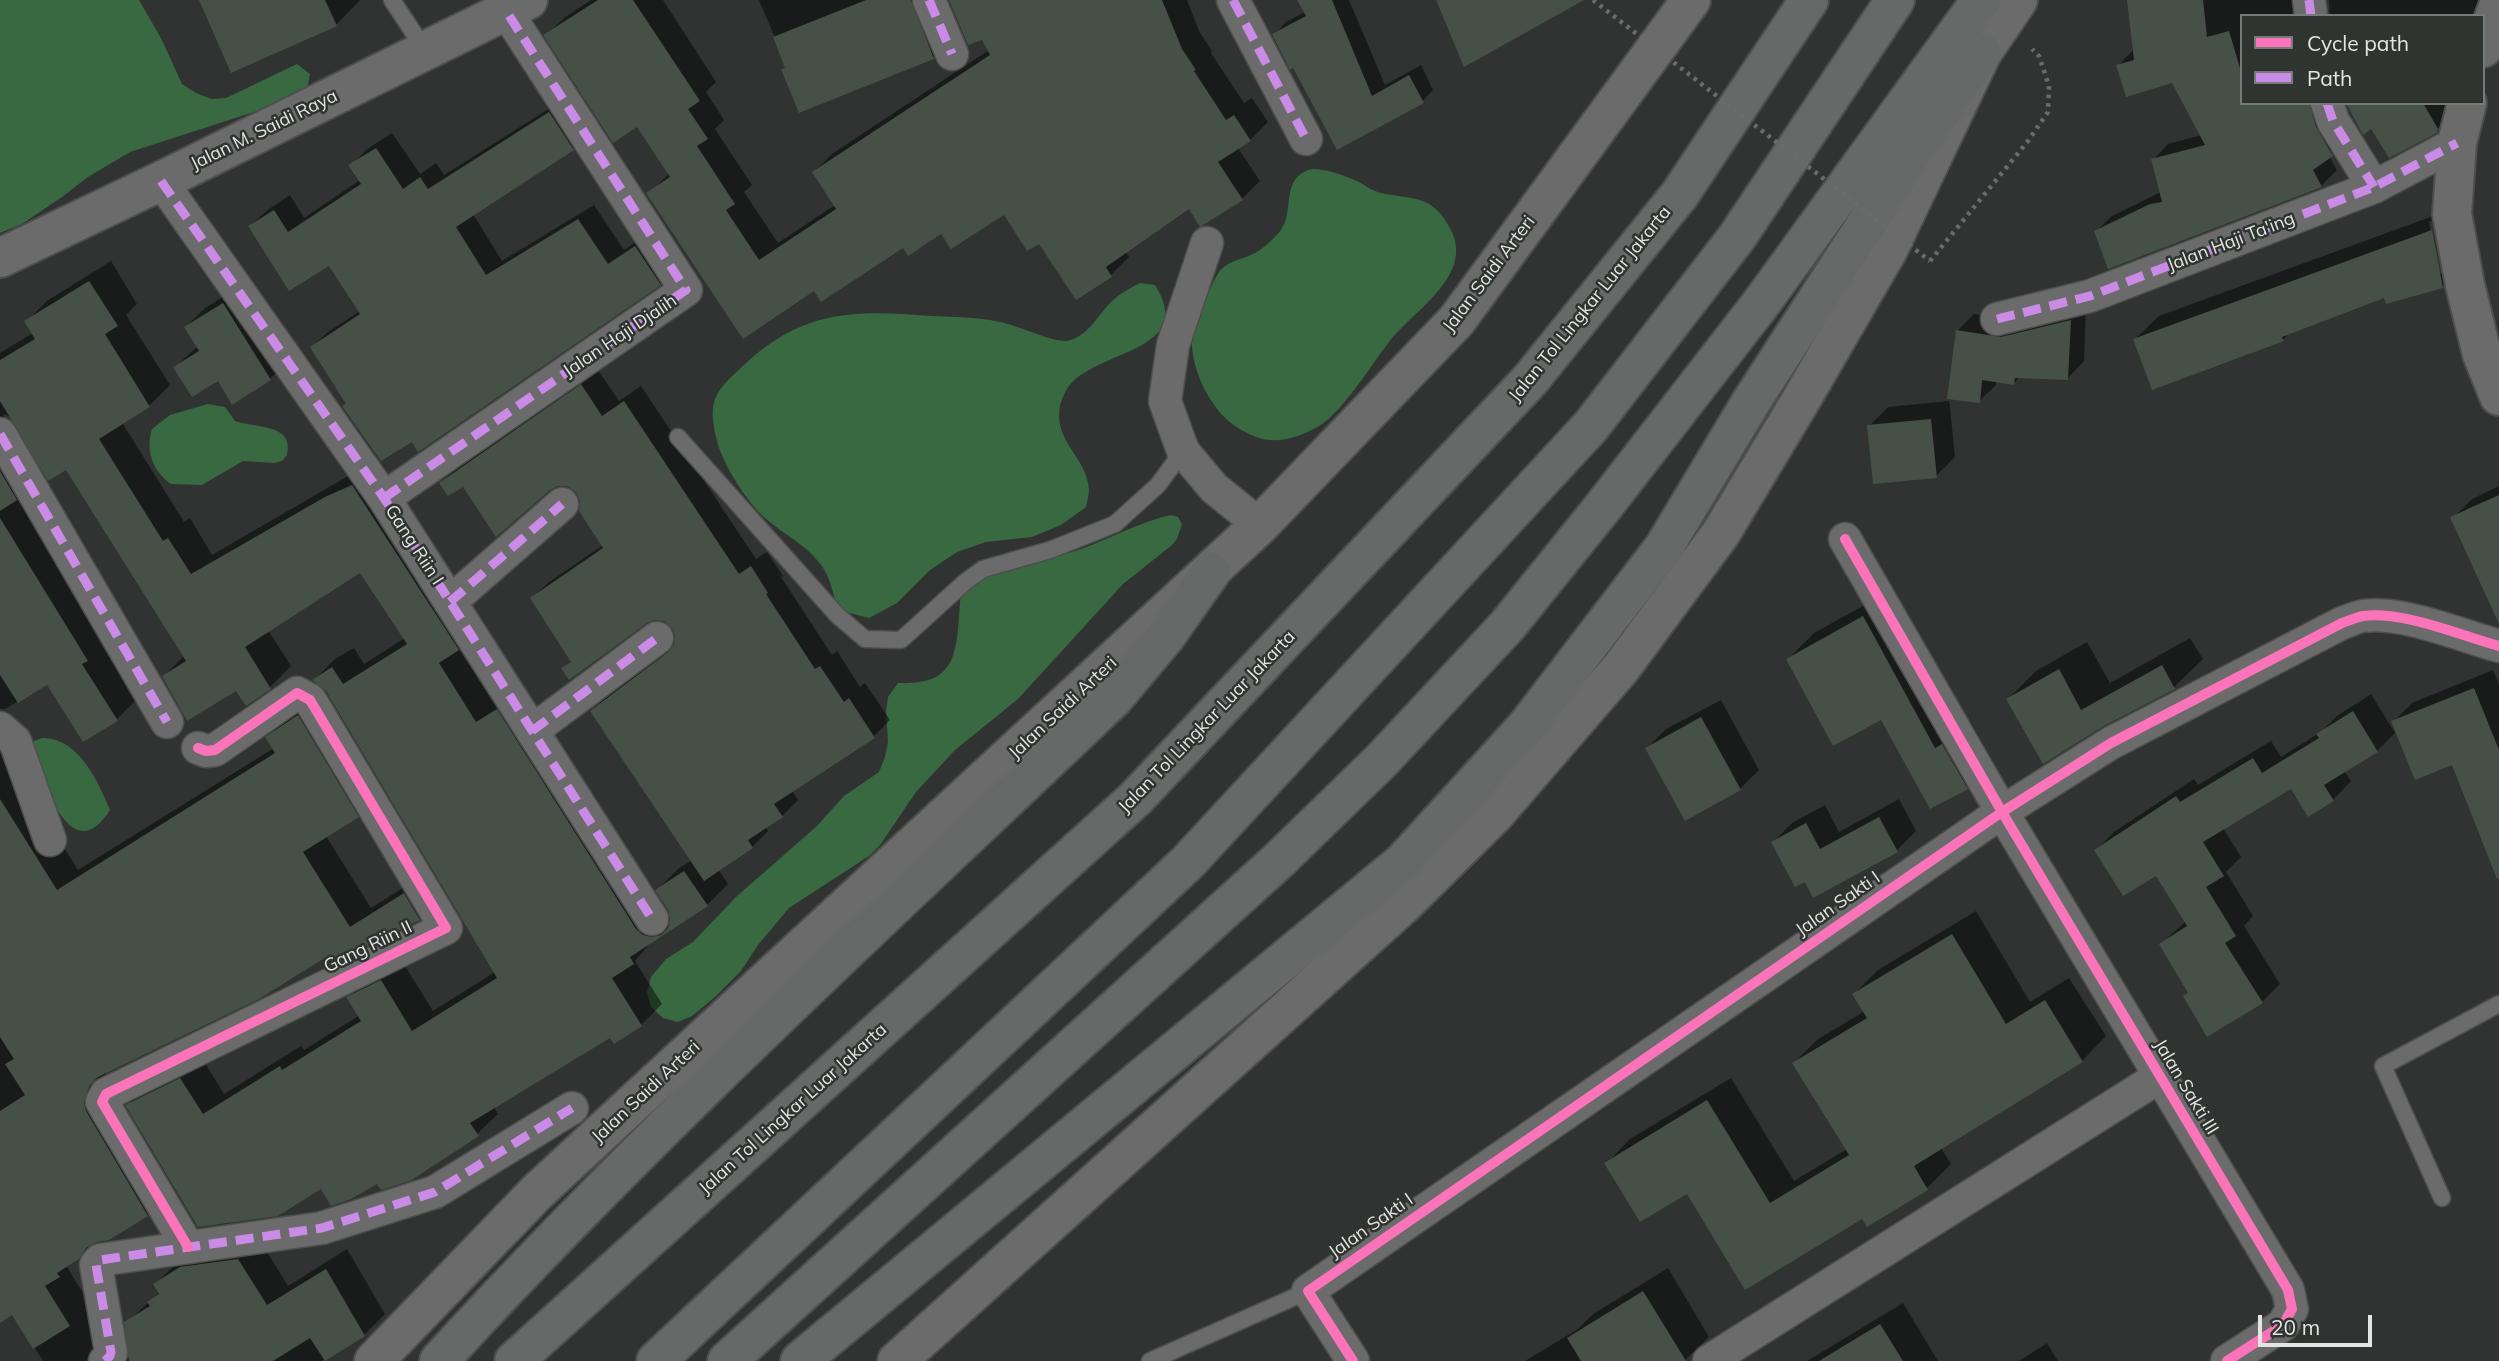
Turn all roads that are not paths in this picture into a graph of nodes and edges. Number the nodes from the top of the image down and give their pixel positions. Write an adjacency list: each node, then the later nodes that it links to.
1 (392, 0): 12 (lane)
2 (929, 0): 14 (street)
3 (1233, 0): 17 (street)
4 (1691, 0): 30 (main road, Jalan Saidi Arteri)
5 (1809, 0): 52 (highway, Jalan Tol Lingkar Luar Jakarta)
6 (1895, 0): 53 (highway)
7 (1982, 0): 54 (highway)
8 (2018, 0): 13 (main road)
9 (2499, 4): 11 (main road)
10 (517, 5): 12 (street, Jalan M. Saidi Raya); 28 (street, Jalan Haji Djalih)
11 (2485, 42)
12 (425, 50): 19 (street, Jalan M. Saidi Raya)
13 (1982, 53): 55 (highway); 56 (main road)
14 (952, 54)
15 (2328, 105): 20 (street)
16 (2466, 105): 18 (main road)
17 (1306, 139)
18 (2457, 143): 20 (street, Jalan Haji Ta'ing); 24 (main road)
19 (161, 181): 22 (street, Jalan M. Saidi Raya); 28 (street, Gang Riin I)
20 (2374, 187): 23 (street, Jalan Haji Ta'ing)
21 (1208, 243): 27 (street)
22 (0, 258)
23 (1997, 319)
24 (2499, 396)
25 (0, 434): 36 (street)
26 (678, 438): 27 (lane)
27 (1183, 451): 30 (street)
28 (384, 498): 33 (street, Gang Riin I)
29 (562, 504): 33 (street)
30 (1260, 525): 32 (main road, Jalan Saidi Arteri)
31 (1845, 539): 40 (street, Jalan Sakti III)
32 (1211, 572): 50 (main road, Jalan Saidi Arteri); 51 (highway)
33 (450, 602): 38 (street, Gang Riin I)
34 (657, 638): 38 (street)
35 (2499, 646): 40 (street, Jalan Sakti I)
36 (167, 723)
37 (0, 728): 41 (street)
38 (532, 731): 42 (street, Gang Riin I)
39 (198, 748): 47 (street, Gang Riin II)
40 (2002, 812): 44 (street, Jalan Sakti III); 48 (street, Jalan Sakti I)
41 (50, 840)
42 (652, 919)
43 (2499, 1004): 46 (lane)
44 (2159, 1077): 59 (street); 60 (street, Jalan Sakti III)
45 (572, 1108): 47 (street)
46 (2442, 1198)
47 (188, 1247): 49 (street)
48 (1308, 1291): 57 (lane); 58 (street)
49 (105, 1361)
50 (374, 1361)
51 (439, 1361)
52 (514, 1361)
53 (656, 1361)
54 (727, 1361)
55 (800, 1361)
56 (897, 1361)
57 (1150, 1361)
58 (1353, 1361)
59 (1709, 1361)
60 (2227, 1361)

